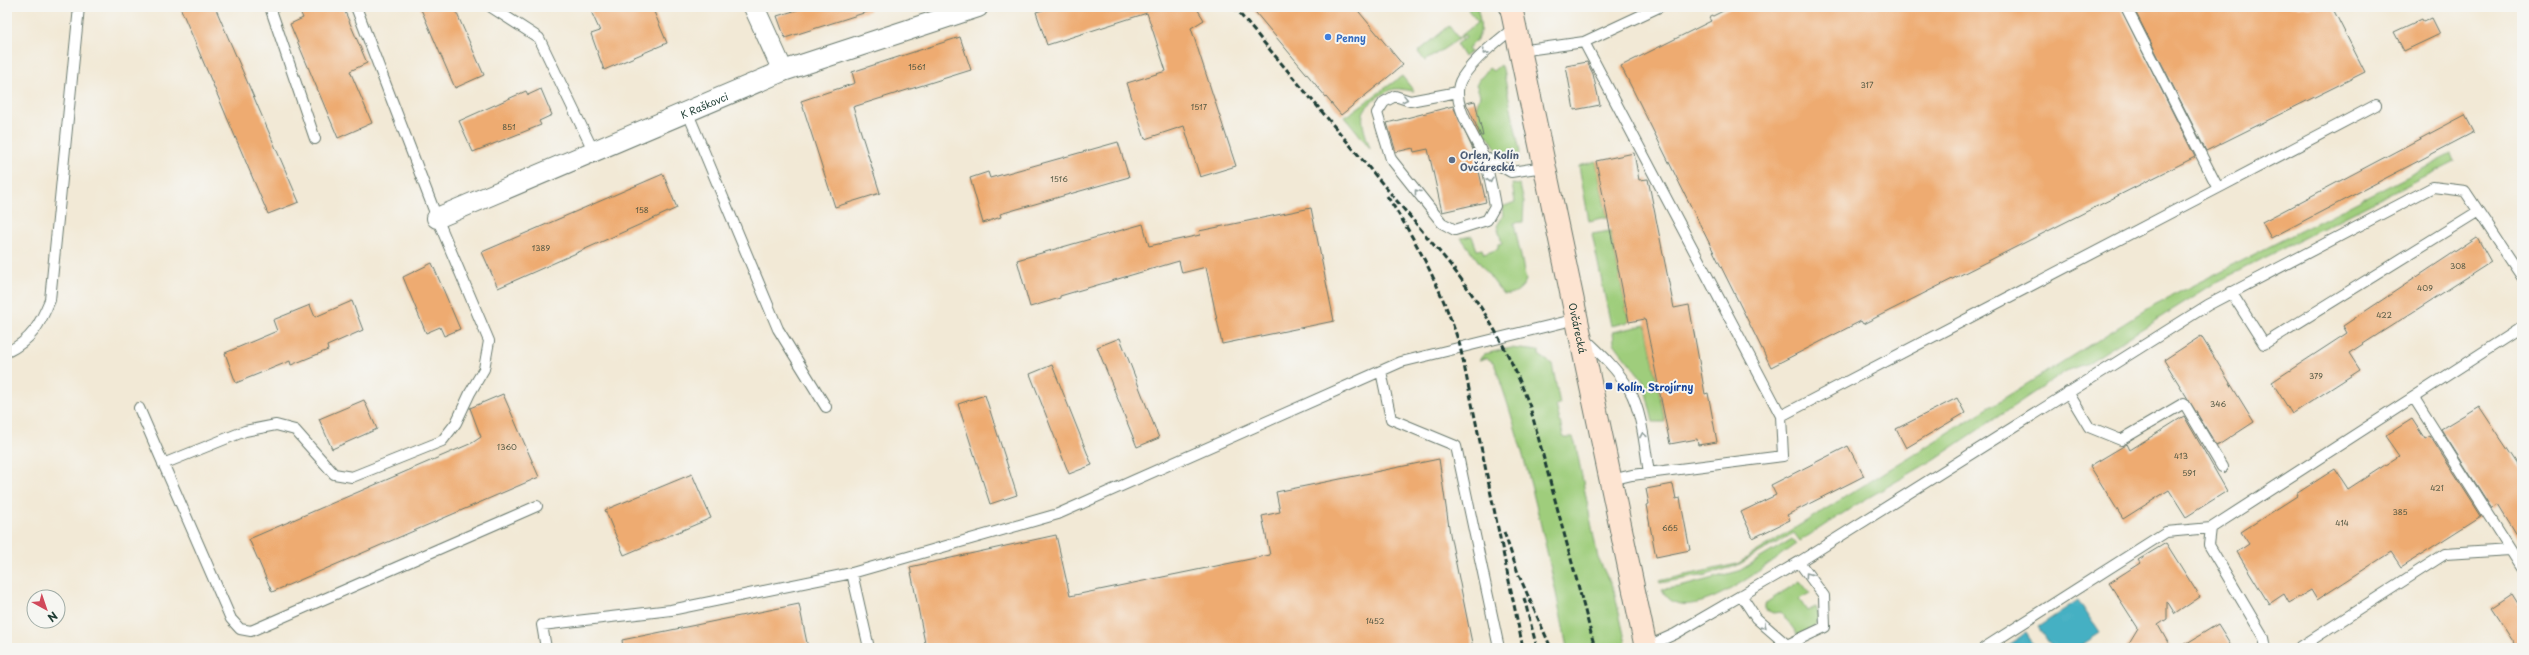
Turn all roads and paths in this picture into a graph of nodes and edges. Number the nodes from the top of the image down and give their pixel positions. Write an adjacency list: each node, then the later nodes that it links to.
1 (78, 7): 27 (lane)
2 (270, 7): 16 (lane)
3 (356, 7): 22 (lane)
4 (491, 7): 17 (lane)
5 (754, 7): 12 (street)
6 (978, 7): 12 (street, K Raškovci)
7 (1659, 7): 10 (lane)
8 (2126, 7): 20 (lane)
9 (1513, 17): 11 (main road, Ovčárecká); 13 (lane, one-way to 13)
10 (1584, 42): 11 (lane); 33 (lane)
11 (1520, 51): 19 (main road, Ovčárecká)
12 (783, 71): 15 (street, K Raškovci)
13 (1458, 92): 18 (lane); 18 (lane, one-way to 13)
14 (2376, 105): 20 (lane)
15 (687, 111): 17 (street, K Raškovci); 31 (lane)
16 (315, 139)
17 (593, 150): 22 (street, K Raškovci)
18 (1483, 156): 19 (lane)
19 (1544, 167): 25 (main road, Ovčárecká)
20 (2218, 188): 33 (lane)
21 (2477, 212): 23 (lane); 24 (lane); 24 (lane)
22 (437, 218): 34 (lane)
23 (2522, 277)
24 (2231, 292): 29 (lane)
25 (1578, 326): 28 (lane); 36 (lane, one-way to 25); 37 (main road, Ovčárecká)
26 (2522, 327): 30 (lane)
27 (7, 352)
28 (1381, 370): 43 (lane); 47 (lane)
29 (2068, 392): 35 (lane); 41 (lane)
30 (2414, 398): 39 (lane); 40 (lane)
31 (826, 407)
32 (139, 408): 34 (lane)
33 (1781, 416): 36 (lane)
34 (163, 464): 38 (lane)
35 (2222, 467)
36 (1649, 473): 37 (lane)
37 (1611, 480): 48 (main road, Ovčárecká)
38 (537, 506)
39 (2211, 528): 49 (lane); 50 (lane)
40 (2510, 550): 42 (lane); 51 (lane)
41 (1799, 562): 44 (lane); 44 (lane, one-way to 41)
42 (2522, 568)
43 (852, 572): 45 (lane); 46 (lane)
44 (1741, 595): 48 (lane)
45 (546, 648)
46 (869, 648)
47 (1499, 648)
48 (1646, 648)
49 (1984, 648)
50 (2266, 648)
51 (2299, 648)

